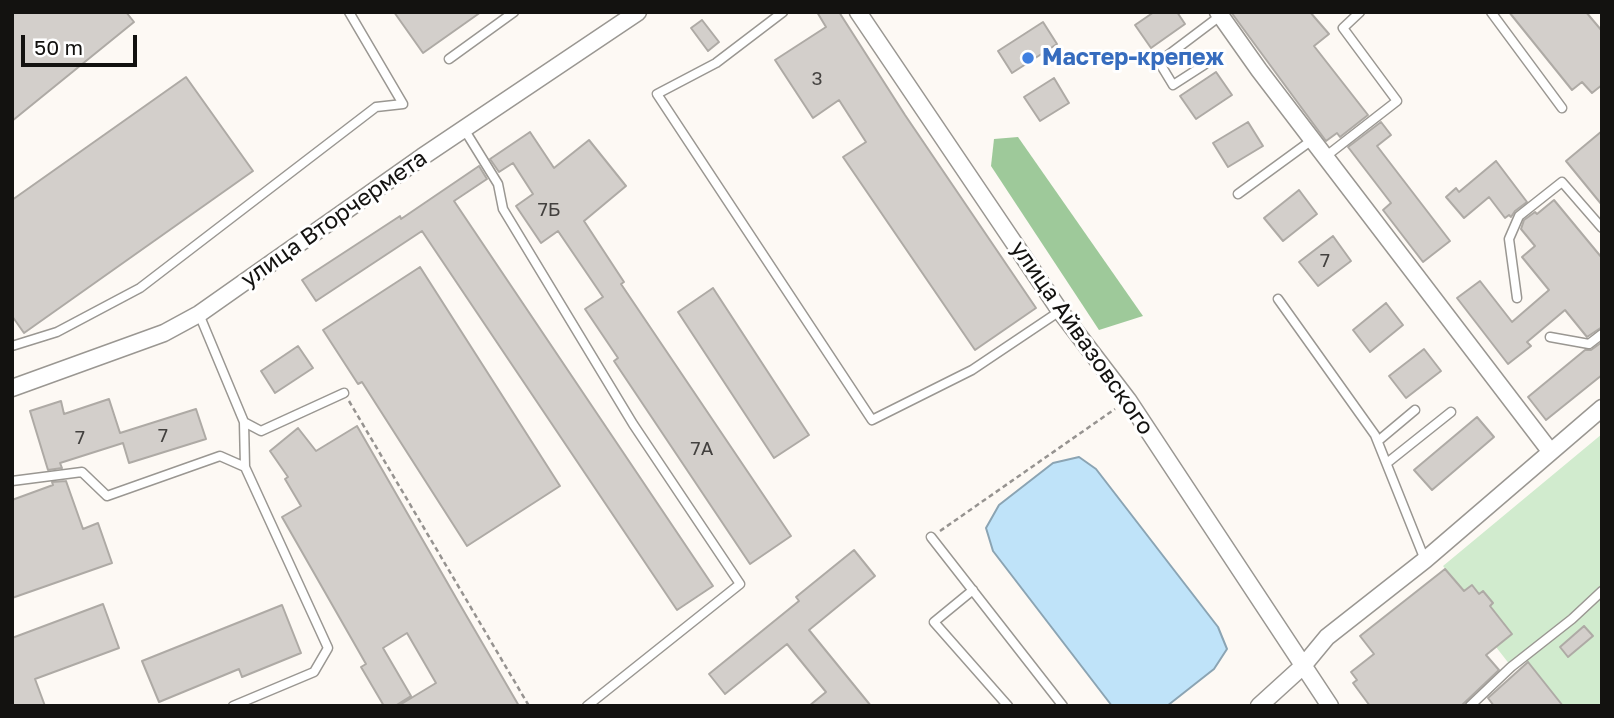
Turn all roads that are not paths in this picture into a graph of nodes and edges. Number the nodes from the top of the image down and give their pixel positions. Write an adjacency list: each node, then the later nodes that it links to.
1 (349, 12): 23 (lane)
2 (514, 12): 9 (lane)
3 (638, 12): 12 (street, улица Вторчермета)
4 (783, 12): 19 (lane)
5 (858, 12): 19 (street, улица Айвазовского)
6 (1360, 12): 14 (lane)
7 (1491, 12): 11 (lane)
8 (1219, 14): 10 (lane); 13 (street)
9 (449, 59)
10 (1204, 65)
11 (1562, 108)
12 (464, 129): 20 (street, улица Вторчермета); 41 (lane)
13 (1312, 140): 14 (street); 15 (lane)
14 (1325, 157): 31 (street)
15 (1238, 194)
16 (1602, 228): 17 (lane)
17 (1517, 298)
18 (1278, 299): 30 (lane)
19 (1060, 311): 39 (street, улица Айвазовского)
20 (200, 314): 24 (street, улица Вторчермета); 29 (lane)
21 (1602, 334): 22 (lane)
22 (1550, 337)
23 (12, 346)
24 (12, 388)
25 (344, 393): 29 (lane)
26 (1602, 408): 31 (street)
27 (1415, 411): 30 (lane)
28 (1451, 412): 32 (lane)
29 (244, 422): 33 (lane)
30 (1378, 441): 32 (lane)
31 (1550, 451): 36 (street)
32 (1387, 463): 36 (lane)
33 (245, 467): 34 (lane); 40 (lane)
34 (12, 481)
35 (931, 537): 37 (lane)
36 (1425, 560): 39 (street)
37 (973, 590): 42 (lane); 43 (lane)
38 (1602, 591): 46 (lane)
39 (1303, 666): 44 (street); 45 (street, улица Айвазовского)
40 (233, 706)
41 (587, 706)
42 (1008, 706)
43 (1063, 706)
44 (1259, 706)
45 (1330, 706)
46 (1470, 706)

